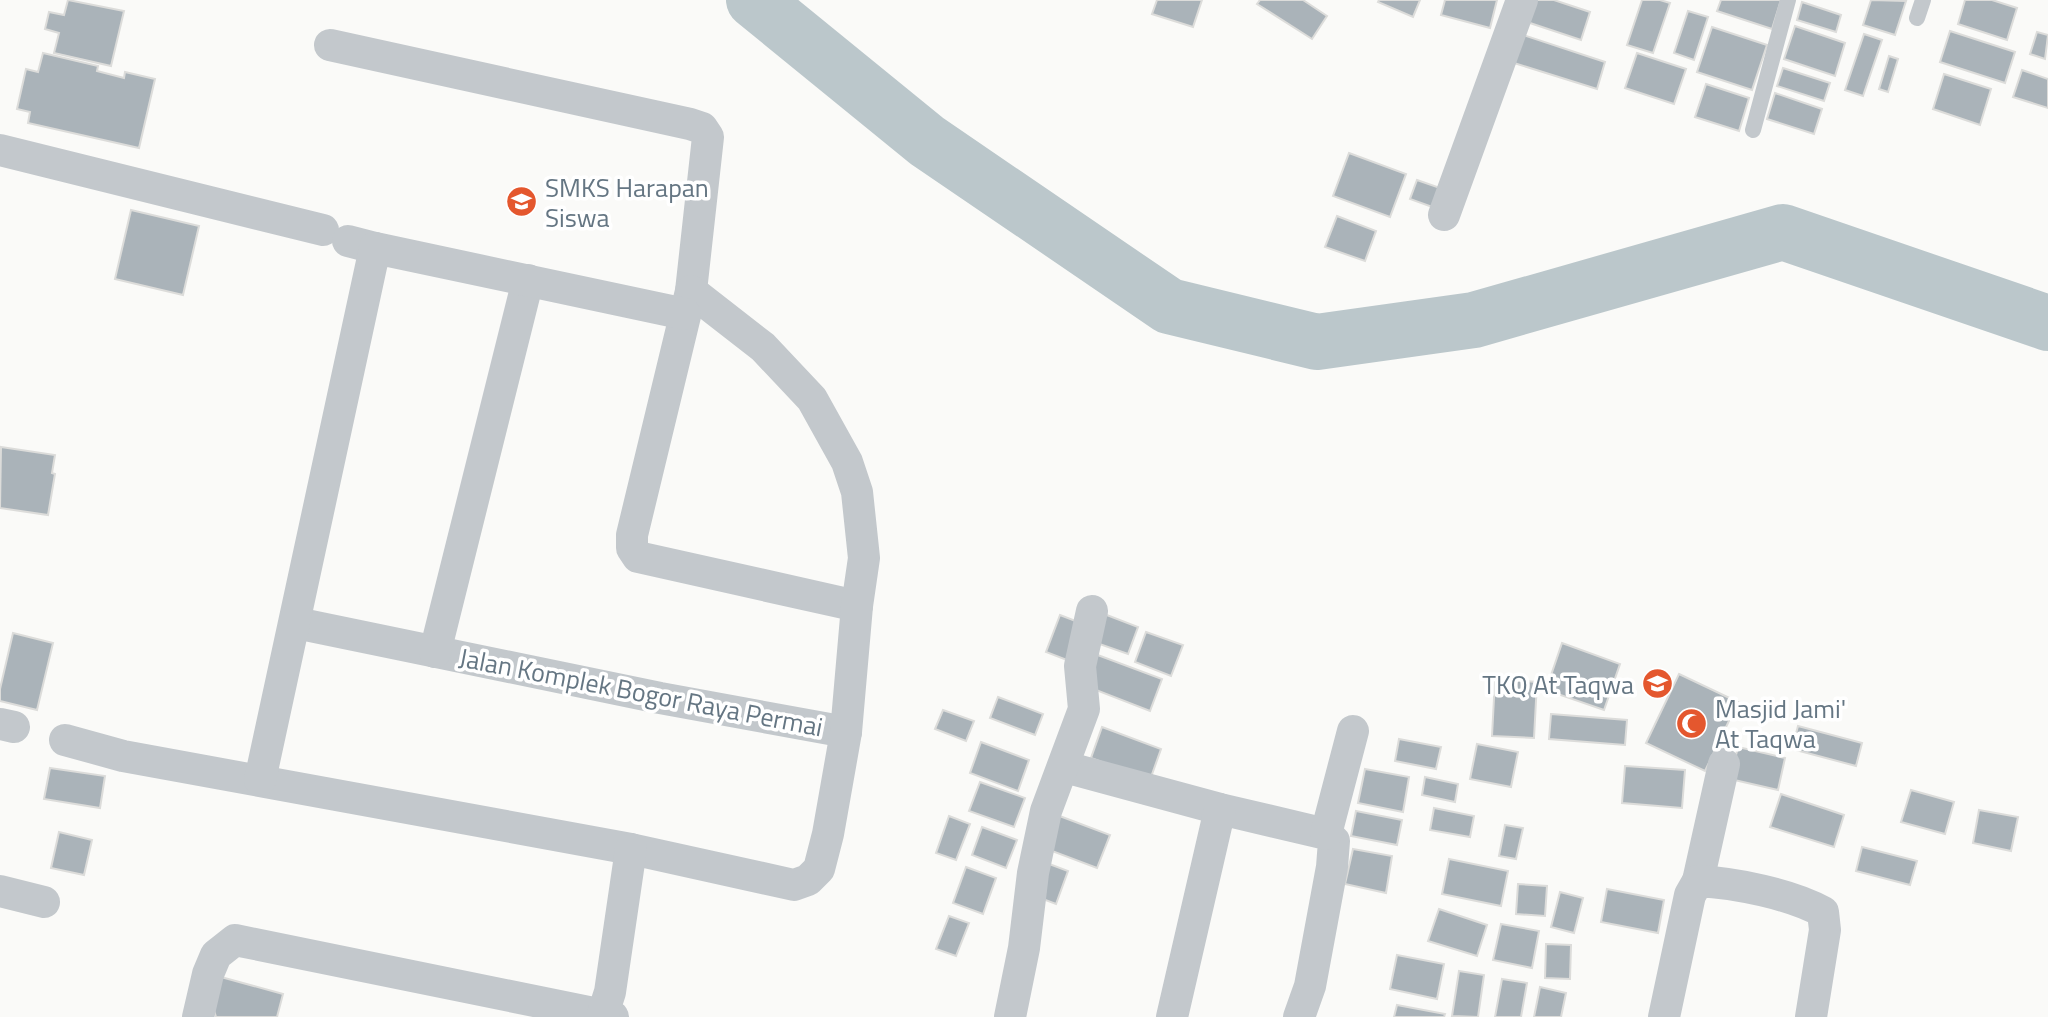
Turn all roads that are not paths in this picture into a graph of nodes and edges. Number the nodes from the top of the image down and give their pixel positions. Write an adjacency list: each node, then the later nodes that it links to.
1 (1522, 0): 8 (street)
2 (1788, 0): 6 (lane)
3 (1923, 0): 4 (lane)
4 (1917, 18)
5 (330, 45): 11 (street)
6 (1753, 130)
7 (0, 150): 9 (street, Jalan Komplek Bogor Raya Permai)
8 (1444, 215)
9 (348, 240): 10 (street, Jalan Komplek Bogor Raya Permai); 14 (street)
10 (528, 280): 11 (street, Jalan Komplek Bogor Raya Permai); 15 (street, Jalan Komplek Bogor Raya Permai)
11 (688, 303): 12 (street, Jalan Komplek Bogor Raya Permai); 12 (street)
12 (857, 606): 17 (street, Jalan Komplek Bogor Raya Permai)
13 (1093, 611): 20 (street)
14 (296, 623): 15 (street, Jalan Komplek Bogor Raya Permai); 21 (street)
15 (435, 652): 17 (street, Jalan Komplek Bogor Raya Permai)
16 (1353, 731): 23 (street)
17 (846, 732): 24 (street, Jalan Komplek Bogor Raya Permai)
18 (65, 740): 21 (street, Jalan Komplek Bogor Raya Permai)
19 (1724, 764): 25 (street)
20 (1065, 767): 22 (street); 30 (street)
21 (260, 780): 24 (street, Jalan Komplek Bogor Raya Permai)
22 (1220, 810): 23 (street); 31 (street)
23 (1326, 834): 32 (street)
24 (631, 849): 28 (street)
25 (1698, 881): 33 (street); 34 (street)
26 (0, 891): 27 (street)
27 (44, 902)
28 (606, 1016): 29 (street)
29 (198, 1017)
30 (1010, 1017)
31 (1172, 1017)
32 (1299, 1017)
33 (1664, 1017)
34 (1811, 1017)

